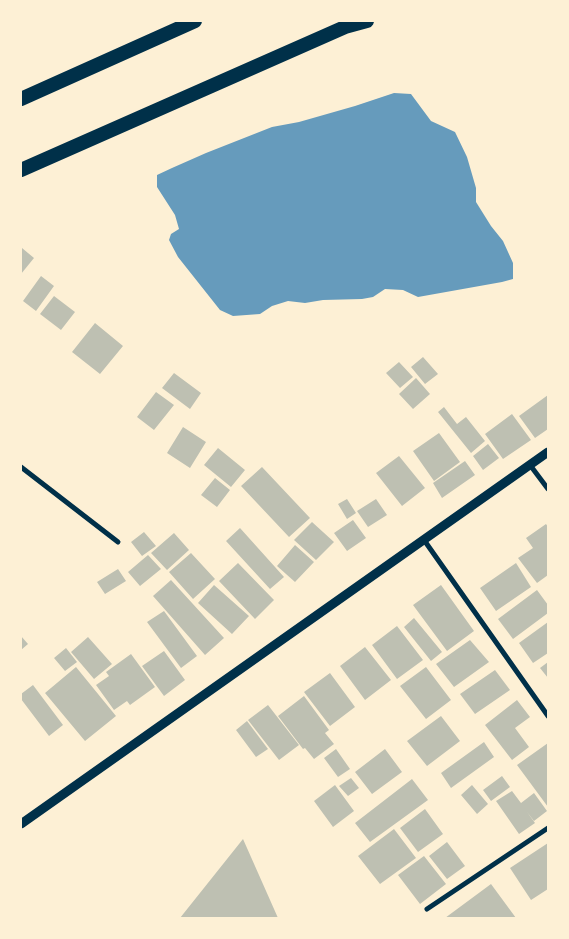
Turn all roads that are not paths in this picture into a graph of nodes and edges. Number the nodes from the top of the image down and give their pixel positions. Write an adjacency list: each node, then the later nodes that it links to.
1 (195, 21): 3 (highway)
2 (368, 21): 4 (highway)
3 (21, 99)
4 (21, 170)
5 (547, 453): 6 (street)
6 (530, 464): 8 (street); 9 (street)
7 (21, 466): 10 (street)
8 (548, 489)
9 (424, 540): 11 (street); 12 (street)
10 (118, 542)
11 (548, 716)
12 (21, 824)
13 (548, 828): 14 (street)
14 (427, 909)

